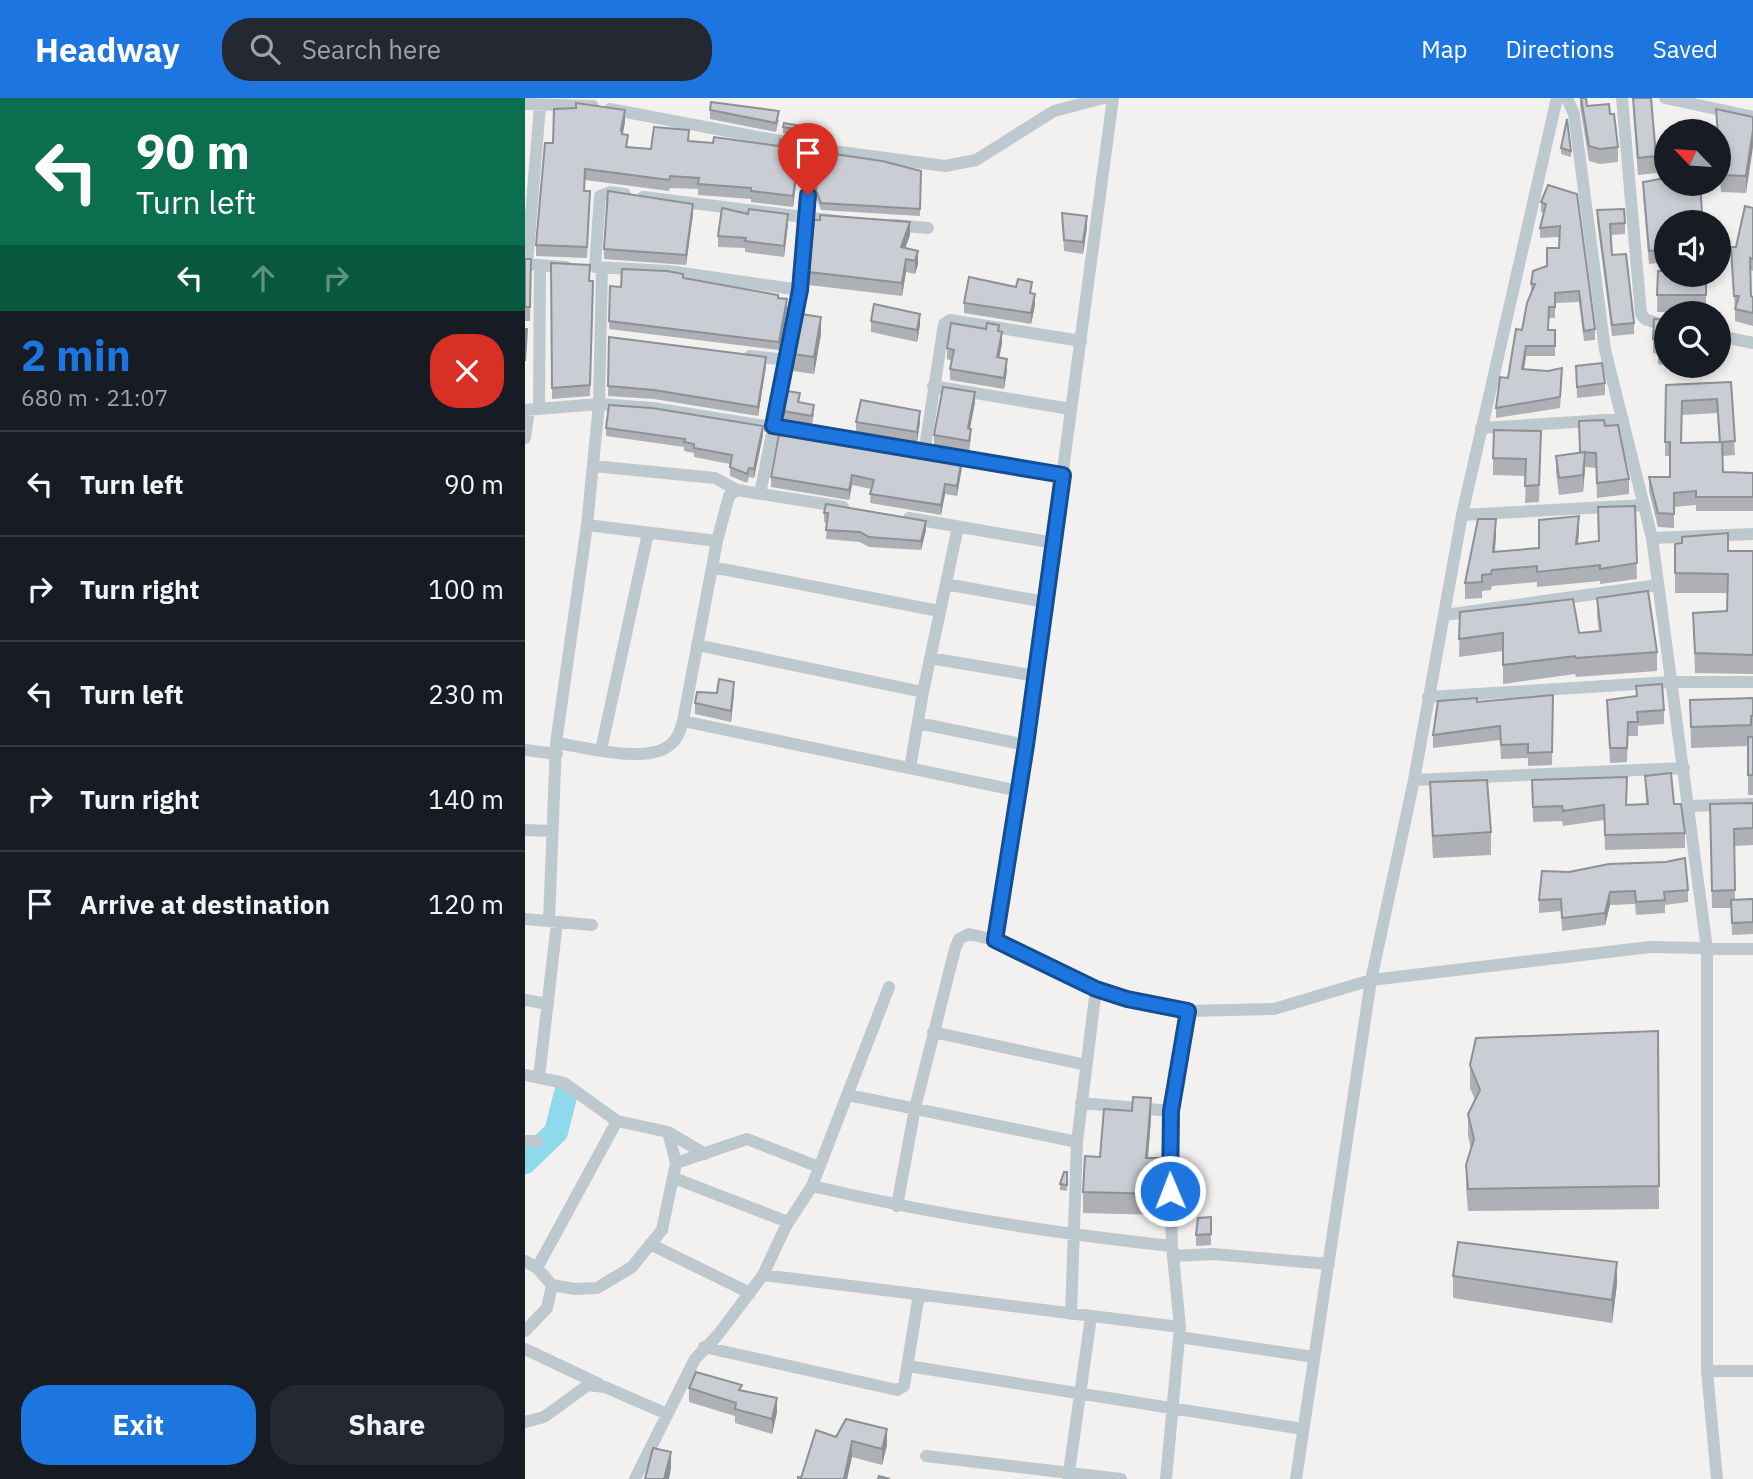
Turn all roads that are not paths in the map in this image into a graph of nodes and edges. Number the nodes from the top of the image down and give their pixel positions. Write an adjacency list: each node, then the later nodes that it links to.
1 (1104, 98): 10 (street)
2 (1113, 98): 20 (street)
3 (1557, 98): 30 (street)
4 (1567, 98): 28 (street)
5 (1622, 98): 18 (street)
6 (1665, 98): 9 (street)
7 (525, 104): 8 (street)
8 (540, 106): 10 (street); 15 (street)
9 (1753, 117)
10 (812, 147): 11 (street)
11 (806, 218): 12 (street); 16 (street); 17 (street)
12 (847, 221)
13 (874, 223): 14 (street)
14 (928, 228)
15 (531, 264): 16 (street); 27 (street)
16 (599, 267): 17 (street); 25 (street)
17 (800, 290): 23 (street)
18 (1654, 322)
19 (1731, 338): 21 (street)
20 (1081, 341): 24 (street); 26 (street)
21 (1753, 343)
22 (733, 354): 23 (street)
23 (786, 360): 29 (street)
24 (933, 386): 26 (street); 34 (street)
25 (599, 404): 27 (street); 29 (street); 33 (street)
26 (1070, 409): 34 (street)
27 (531, 410): 32 (street)
28 (1623, 419): 30 (street); 37 (street)
29 (773, 426): 31 (street); 36 (street)
30 (1481, 428): 39 (street)
31 (825, 436)
32 (525, 438)
33 (593, 466): 35 (street); 41 (street)
34 (1063, 475): 47 (street)
35 (737, 490): 36 (street); 46 (street)
36 (760, 494): 38 (street)
37 (1644, 505): 39 (street); 45 (street)
38 (853, 509)
39 (1462, 514): 53 (street)
40 (892, 516): 42 (street)
41 (587, 525): 43 (street); 64 (street)
42 (958, 527): 47 (street); 49 (street)
43 (648, 533): 46 (street); 66 (street)
44 (1753, 534): 45 (street)
45 (1652, 538): 50 (street)
46 (717, 541): 48 (street)
47 (1053, 542): 51 (street)
48 (712, 568): 52 (street); 54 (street)
49 (946, 584): 51 (street); 52 (street)
50 (1658, 585): 53 (street); 57 (street)
51 (1045, 602): 56 (street)
52 (939, 611): 55 (street)
53 (1445, 615): 60 (street)
54 (697, 645): 59 (street); 61 (street)
55 (930, 657): 56 (street); 59 (street)
56 (1036, 676): 63 (street)
57 (1671, 682): 58 (street); 60 (street); 68 (street)
58 (1753, 682)
59 (923, 692): 62 (street)
60 (1428, 697): 69 (street)
61 (683, 721): 66 (street); 67 (street)
62 (918, 723): 63 (street); 67 (street)
63 (1026, 745): 70 (street)
64 (557, 749): 65 (street); 66 (street); 74 (street)
65 (525, 750)
66 (601, 750)
67 (910, 768): 70 (street)
68 (1684, 768): 69 (street); 72 (street)
69 (1414, 780): 81 (street)
70 (1019, 791): 78 (street)
71 (1753, 804): 72 (street)
72 (1690, 806): 79 (street)
73 (525, 830): 74 (street)
74 (552, 831): 76 (street)
75 (525, 919): 76 (street)
76 (553, 922): 77 (street); 85 (street)
77 (592, 925)
78 (995, 940): 83 (street); 87 (street)
79 (1707, 949): 80 (street); 81 (street); 122 (street)
80 (1753, 949)
81 (1371, 980): 86 (street); 108 (street)
82 (889, 987): 91 (street)
83 (1096, 989): 86 (street); 88 (street)
84 (525, 1000): 85 (street)
85 (548, 1004): 90 (street)
86 (1188, 1011): 94 (street)
87 (933, 1032): 88 (street); 93 (street)
88 (1086, 1065): 92 (street)
89 (525, 1075): 90 (street)
90 (539, 1078): 95 (street)
91 (848, 1095): 93 (street); 100 (street)
92 (1081, 1103): 94 (street); 97 (street)
93 (915, 1108): 97 (street); 103 (street)
94 (1171, 1111): 107 (street)
95 (617, 1121): 96 (street); 109 (street)
96 (668, 1132): 98 (street); 99 (street)
97 (1077, 1142): 105 (street)
98 (705, 1154): 99 (street); 100 (street)
99 (676, 1163): 101 (street)
100 (819, 1167): 102 (street)
101 (674, 1178): 104 (street); 106 (street)
102 (812, 1186): 103 (street); 104 (street)
103 (897, 1206): 105 (street)
104 (788, 1222): 110 (street)
105 (1075, 1235): 107 (street); 114 (street)
106 (650, 1244): 111 (street); 112 (street)
107 (1173, 1251): 108 (street); 117 (street)
108 (1329, 1264): 120 (street)
109 (533, 1266): 111 (street)
110 (763, 1275): 112 (street); 113 (street)
111 (552, 1285): 116 (street)
112 (750, 1293): 118 (street)
113 (919, 1294): 114 (street); 121 (street)
114 (1071, 1314): 115 (street)
115 (1091, 1317): 117 (street); 125 (street)
116 (525, 1331)
117 (1179, 1332): 120 (street); 126 (street)
118 (704, 1347): 121 (street); 127 (street)
119 (525, 1349): 124 (street)
120 (1314, 1357): 129 (street)
121 (908, 1366): 125 (street)
122 (1707, 1371): 123 (street); 136 (street)
123 (1753, 1371)
124 (605, 1387): 127 (street); 128 (street)
125 (1079, 1393): 126 (street); 131 (street)
126 (1174, 1408): 129 (street); 134 (street)
127 (667, 1413): 132 (street)
128 (525, 1422)
129 (1303, 1429): 135 (street)
130 (926, 1456): 131 (street)
131 (1068, 1476): 133 (street)
132 (635, 1479)
133 (1121, 1479)
134 (1166, 1479)
135 (1296, 1479)
136 (1717, 1479)

